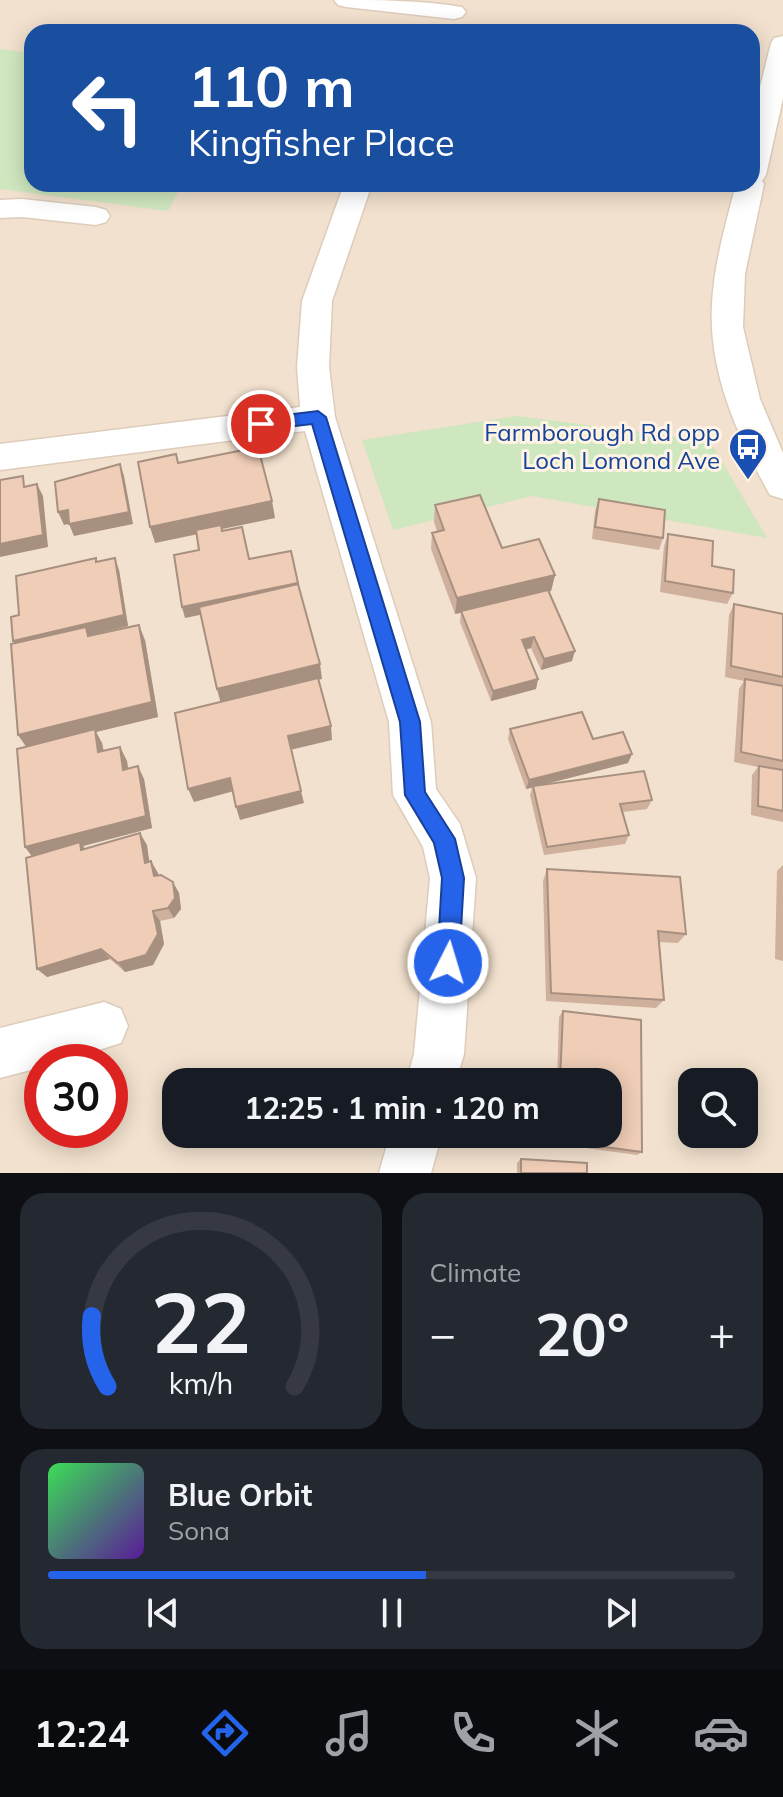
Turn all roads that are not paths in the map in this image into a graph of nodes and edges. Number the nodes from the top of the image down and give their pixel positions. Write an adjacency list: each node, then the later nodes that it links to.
1 (346, 0): 3 (street)
2 (480, 0): 3 (street)
3 (454, 12): 4 (street)
4 (439, 24)
5 (783, 43): 6 (street)
6 (760, 141)
7 (355, 192): 11 (street)
8 (748, 192): 13 (street)
9 (0, 209): 10 (street)
10 (96, 216)
11 (318, 417): 12 (street); 16 (street)
12 (0, 457)
13 (783, 485)
14 (104, 1026): 15 (street)
15 (0, 1053)
16 (435, 1068)
17 (412, 1148): 18 (street)
18 (405, 1173)

